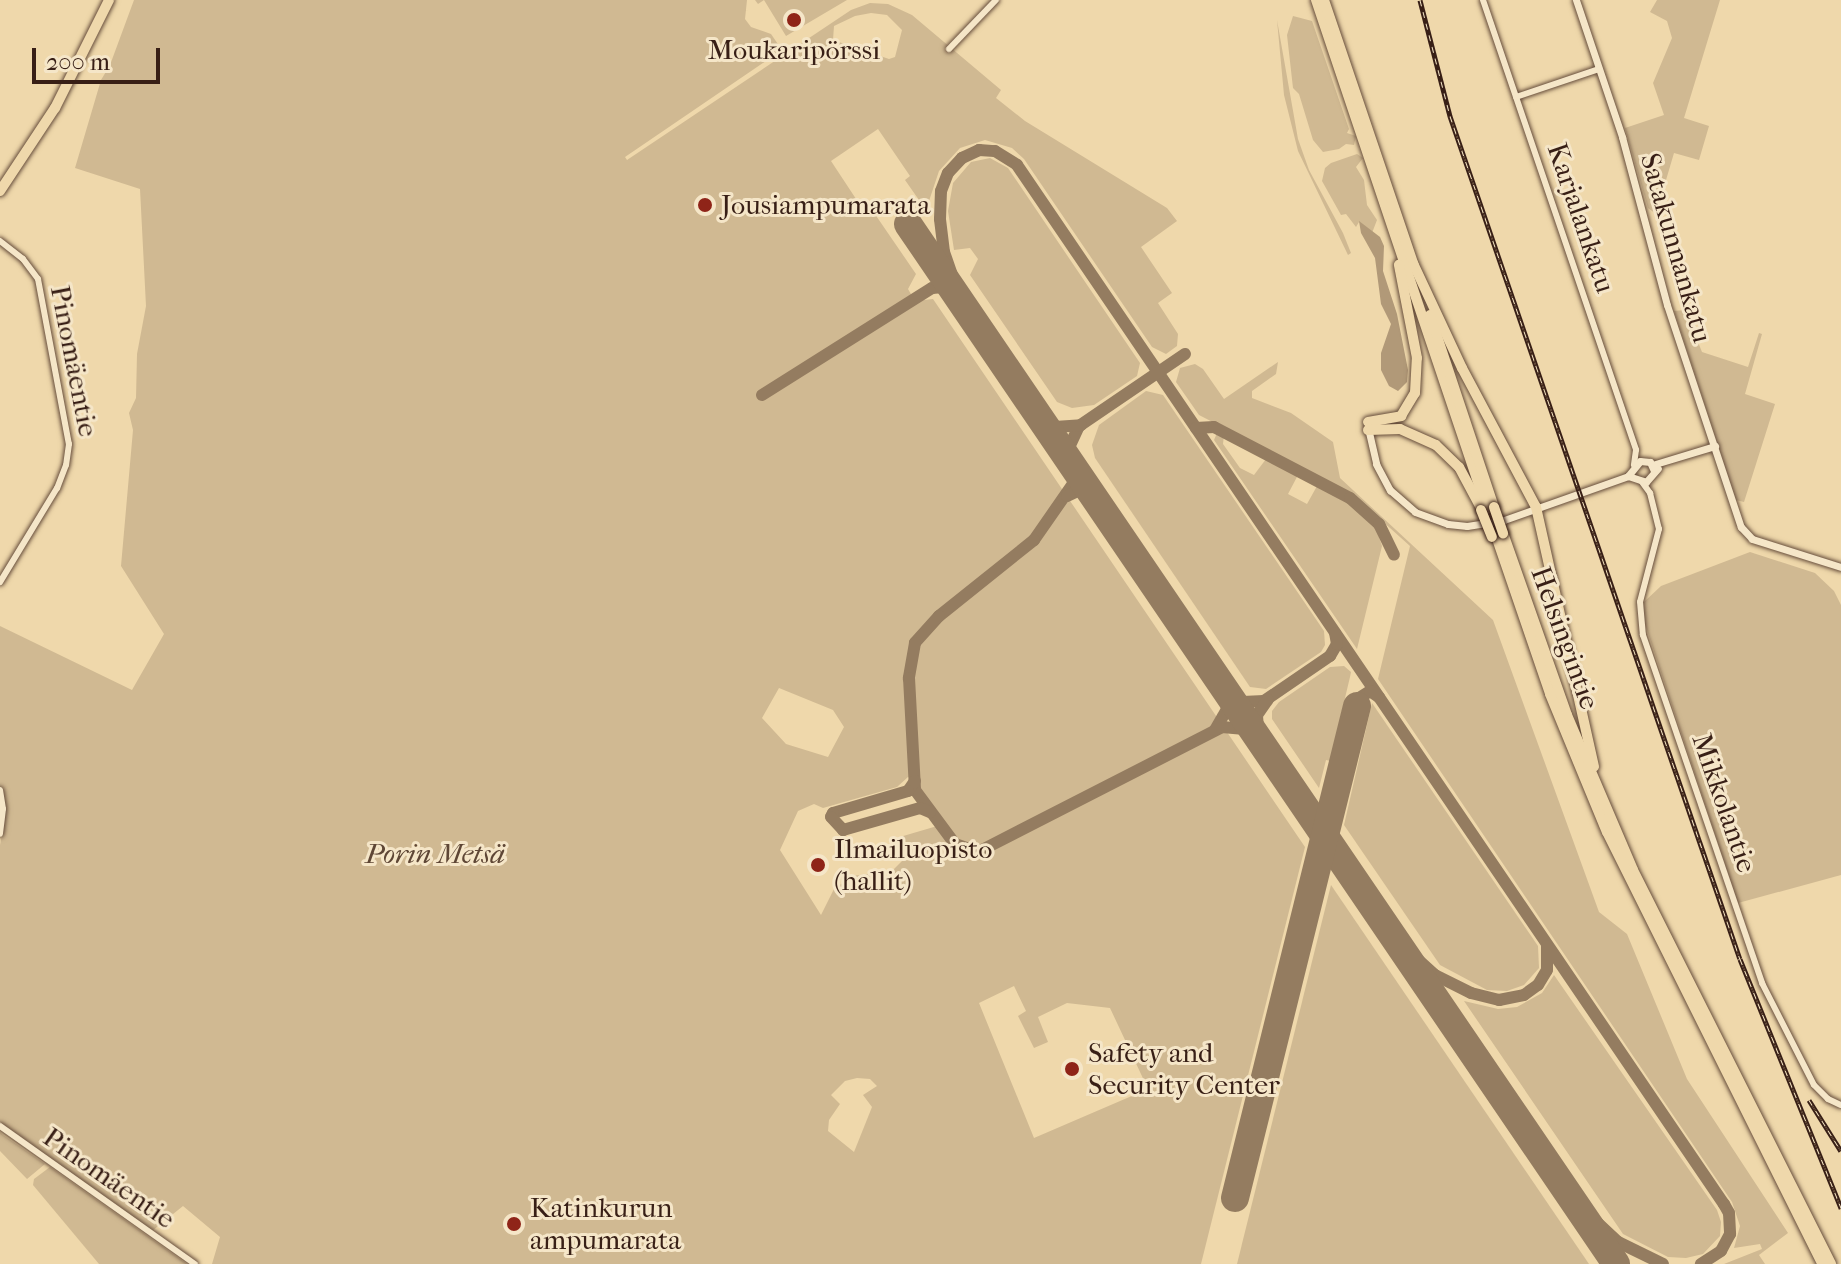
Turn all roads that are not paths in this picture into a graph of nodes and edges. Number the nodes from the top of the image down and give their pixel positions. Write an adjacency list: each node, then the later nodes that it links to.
1 (109, 0): 11 (highway)
2 (996, 0): 7 (street)
3 (1316, 0): 10 (highway, Helsingintie)
4 (1324, 0): 13 (highway, Helsingintie)
5 (1483, 0): 9 (street, Karjalankatu)
6 (1576, 0): 8 (main road, Satakunnankatu)
7 (949, 49)
8 (1599, 69): 9 (street); 15 (main road, Satakunnankatu)
9 (1516, 97): 16 (street, Karjalankatu)
10 (1377, 182): 14 (highway); 22 (highway, Helsingintie)
11 (0, 191)
12 (0, 241): 25 (street, Pinomäentie)
13 (1413, 263): 21 (highway); 22 (highway, Helsingintie)
14 (1368, 426): 21 (main road); 22 (highway)
15 (1715, 446): 17 (main road); 24 (main road, Satakunnankatu)
16 (1636, 450): 17 (street, Karjalankatu); 18 (street, Karjalankatu)
17 (1652, 469): 18 (main road); 19 (main road); 20 (street)
18 (1631, 470): 19 (main road); 21 (main road)
19 (1639, 481): 20 (street)
20 (1650, 493): 29 (street, Mikkolantie)
21 (1536, 507): 28 (highway)
22 (1488, 509): 23 (highway, Helsingintie, bridge)
23 (1497, 535): 28 (highway, Helsingintie); 32 (highway, Helsingintie)
24 (1841, 567)
25 (0, 582)
26 (0, 790): 27 (street)
27 (0, 834)
28 (1633, 870): 33 (highway, Helsingintie)
29 (1841, 1105)
30 (0, 1126): 31 (street, Pinomäentie)
31 (195, 1264)
32 (1822, 1264)
33 (1831, 1264)

